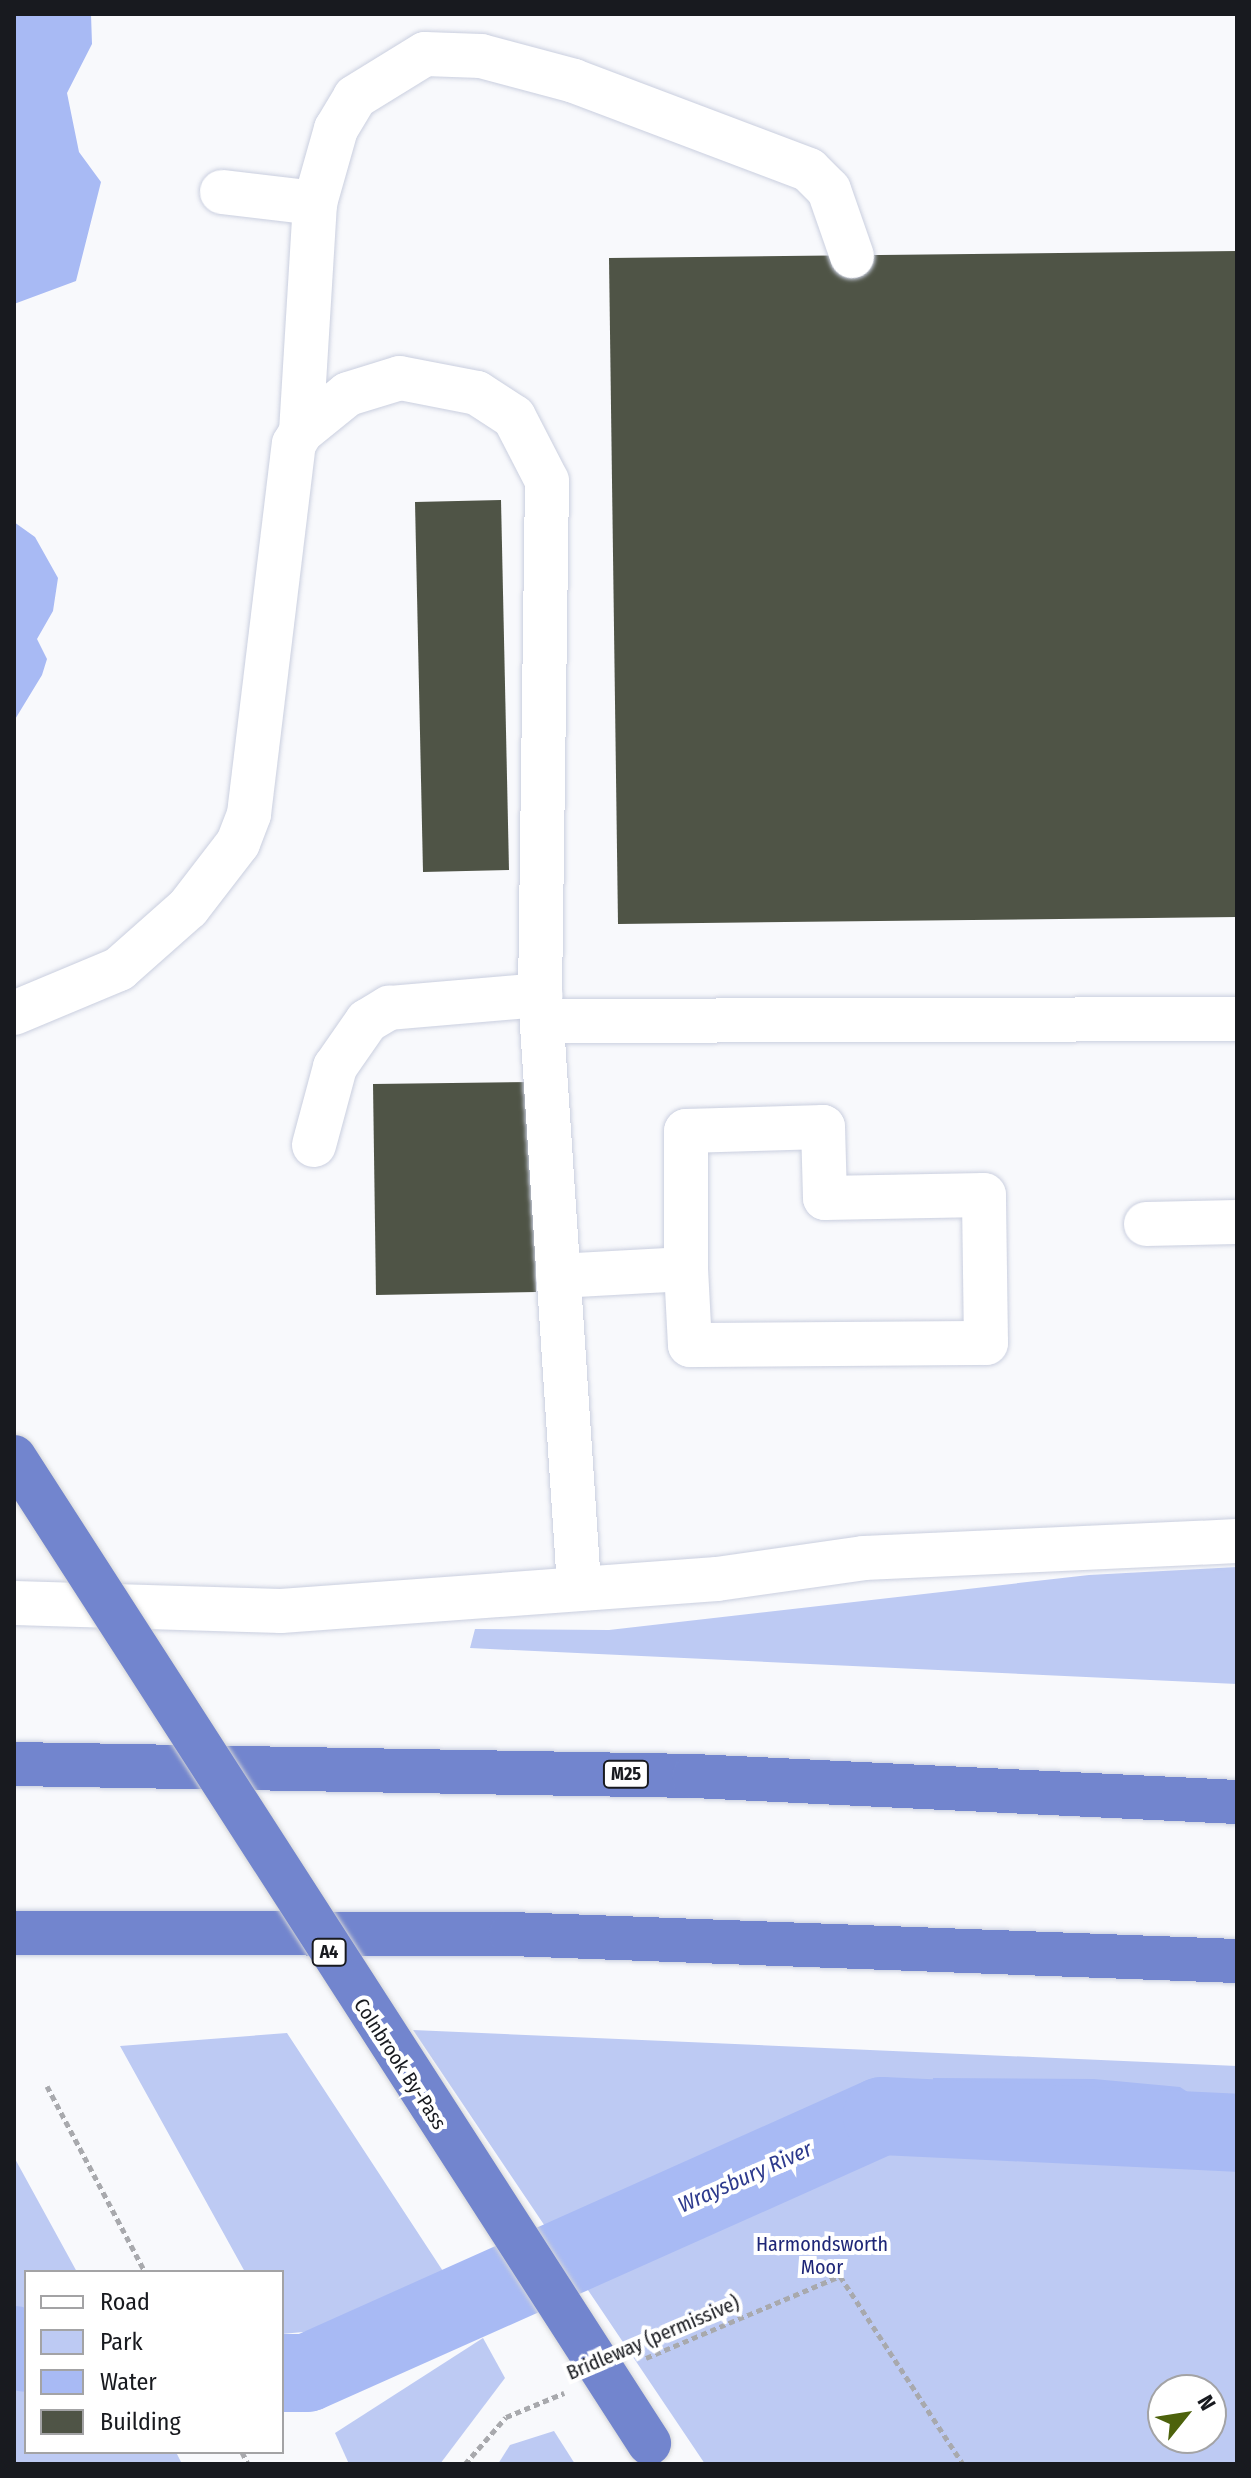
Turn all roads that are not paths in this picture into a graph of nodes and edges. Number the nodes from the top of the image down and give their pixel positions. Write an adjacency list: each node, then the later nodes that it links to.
1 (222, 192): 2 (street)
2 (315, 203): 3 (street); 4 (street)
3 (852, 256)
4 (301, 432): 5 (street); 6 (street)
5 (541, 1008): 7 (street); 8 (street); 12 (street)
6 (14, 1013)
7 (1237, 1019)
8 (314, 1145)
9 (1237, 1222): 10 (street)
10 (1146, 1224)
11 (686, 1269): 11 (street); 12 (street)
12 (558, 1276): 15 (street)
13 (14, 1457): 21 (highway, Colnbrook By-Pass / A4, bridge)
14 (1237, 1541): 15 (street)
15 (579, 1586): 16 (street)
16 (14, 1603)
17 (14, 1764): 18 (highway, M25)
18 (1237, 1802)
19 (14, 1933): 20 (highway)
20 (1237, 1961)
21 (656, 2454)

